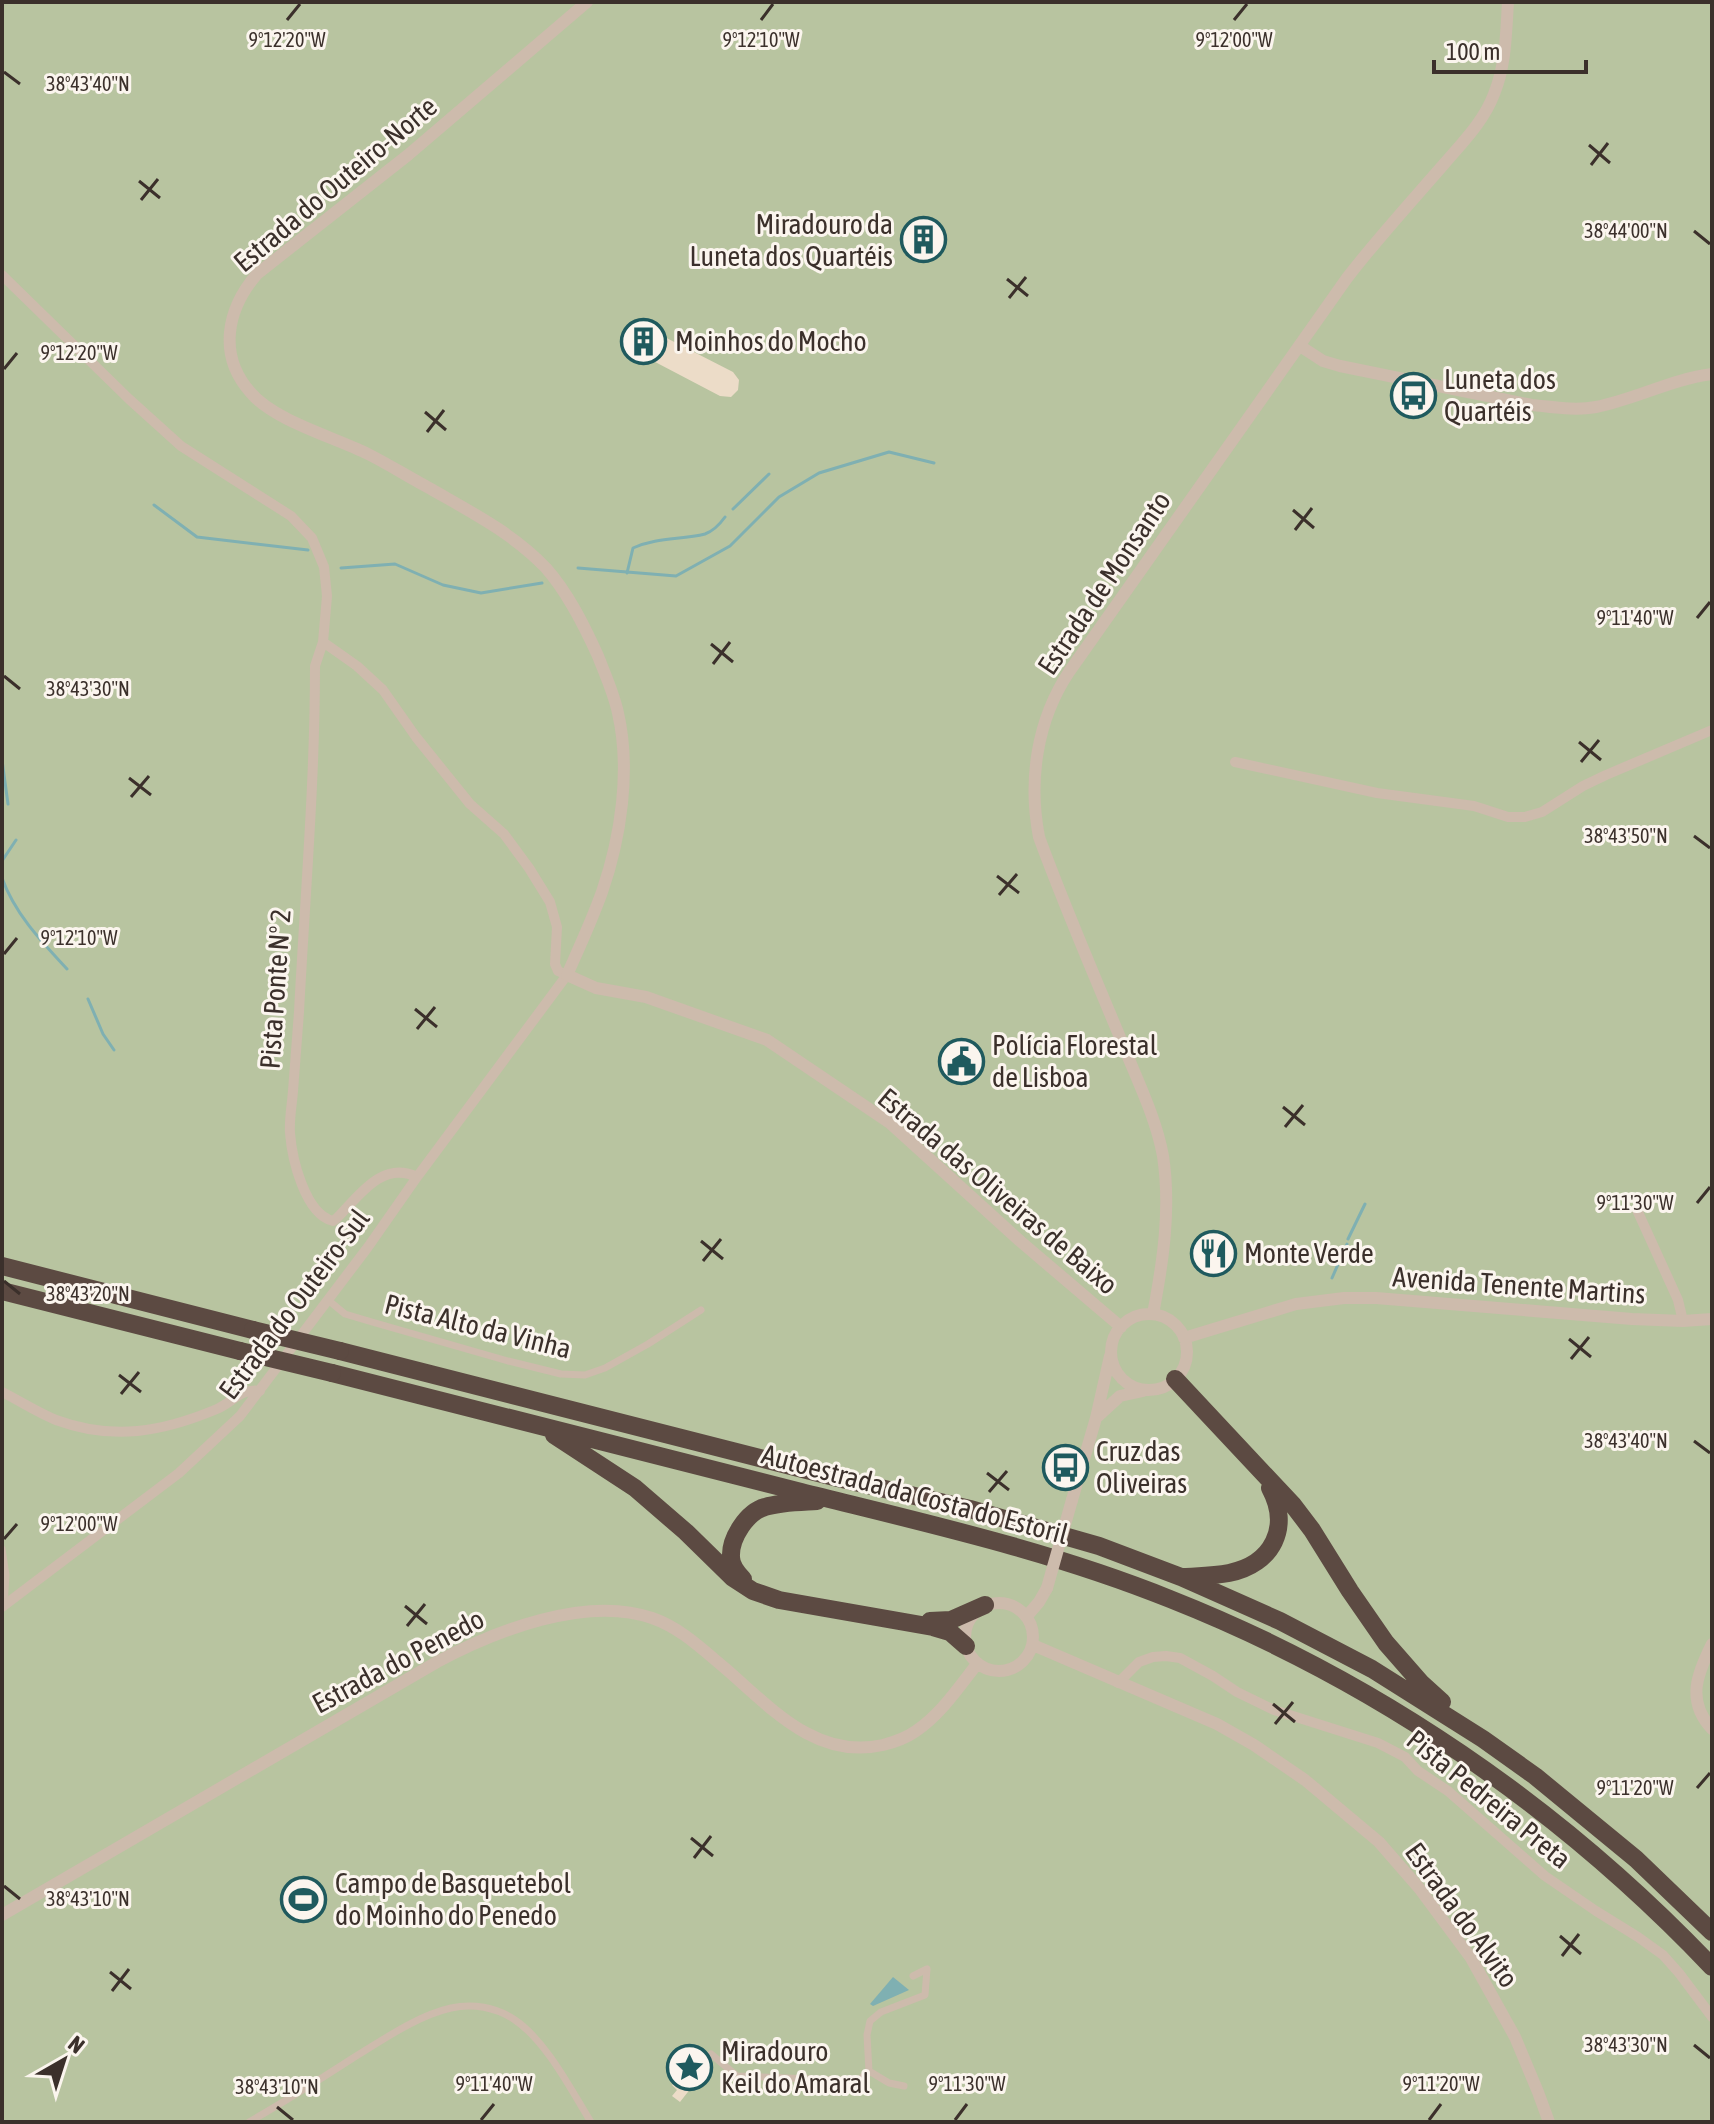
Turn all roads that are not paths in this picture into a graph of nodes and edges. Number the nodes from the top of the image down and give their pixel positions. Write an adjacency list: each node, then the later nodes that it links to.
1 (587, 2): 9 (street, Estrada do Outeiro-Norte)
2 (1508, 2): 4 (street, Estrada de Monsanto)
3 (2, 275): 6 (street)
4 (1300, 346): 5 (street); 16 (street, Estrada de Monsanto)
5 (1712, 374)
6 (323, 642): 9 (street); 10 (street, Pista Ponte Nº 2)
7 (1712, 730): 8 (street)
8 (1235, 762)
9 (567, 975): 10 (street, Estrada do Outeiro-Sul); 19 (street, Estrada das Oliveiras de Baixo)
10 (417, 1177): 14 (street, Estrada do Outeiro-Sul)
11 (1637, 1210): 18 (street)
12 (2, 1266): 31 (highway, Autoestrada da Costa do Estoril, bridge)
13 (2, 1291): 27 (highway, Autoestrada da Costa do Estoril, bridge)
14 (328, 1300): 15 (street, Pista Alto da Vinha); 24 (street, Estrada do Outeiro-Sul)
15 (701, 1310)
16 (1153, 1314): 19 (street); 20 (street)
17 (1712, 1319): 18 (street, Avenida Tenente Martins)
18 (1683, 1321): 20 (street, Avenida Tenente Martins)
19 (1121, 1327): 21 (street)
20 (1184, 1338): 22 (street)
21 (1112, 1345): 23 (street); 26 (street)
22 (1175, 1379): 23 (street); 28 (highway)
23 (1149, 1389): 26 (street)
24 (260, 1391): 25 (street); 33 (street, Estrada do Outeiro-Sul)
25 (2, 1392)
26 (1096, 1418): 34 (street, bridge)
27 (541, 1427): 29 (highway, Autoestrada da Costa do Estoril); 37 (highway)
28 (1263, 1475): 31 (highway); 41 (highway)
29 (831, 1499): 32 (highway); 44 (highway, Autoestrada da Costa do Estoril)
30 (2, 1549): 33 (street)
31 (1181, 1577): 41 (highway, Autoestrada da Costa do Estoril)
32 (985, 1605): 34 (street); 37 (street)
33 (3, 1606)
34 (1027, 1616): 36 (street)
35 (1712, 1644): 40 (street)
36 (1033, 1645): 38 (street); 39 (street, Estrada do Alvito)
37 (966, 1646): 38 (street)
38 (977, 1664): 42 (street, Estrada do Penedo)
39 (1118, 1683): 46 (street, Pista Pedreira Preta); 52 (street, Estrada do Alvito)
40 (1712, 1729)
41 (1483, 1739): 43 (highway, Autoestrada da Costa do Estoril)
42 (2, 1915)
43 (1712, 1932)
44 (1712, 1967)
45 (913, 1976): 48 (street)
46 (1712, 2017)
47 (711, 2054): 48 (street)
48 (869, 2071): 49 (street)
49 (904, 2086)
50 (249, 2122): 51 (street)
51 (591, 2122)
52 (1549, 2122)

